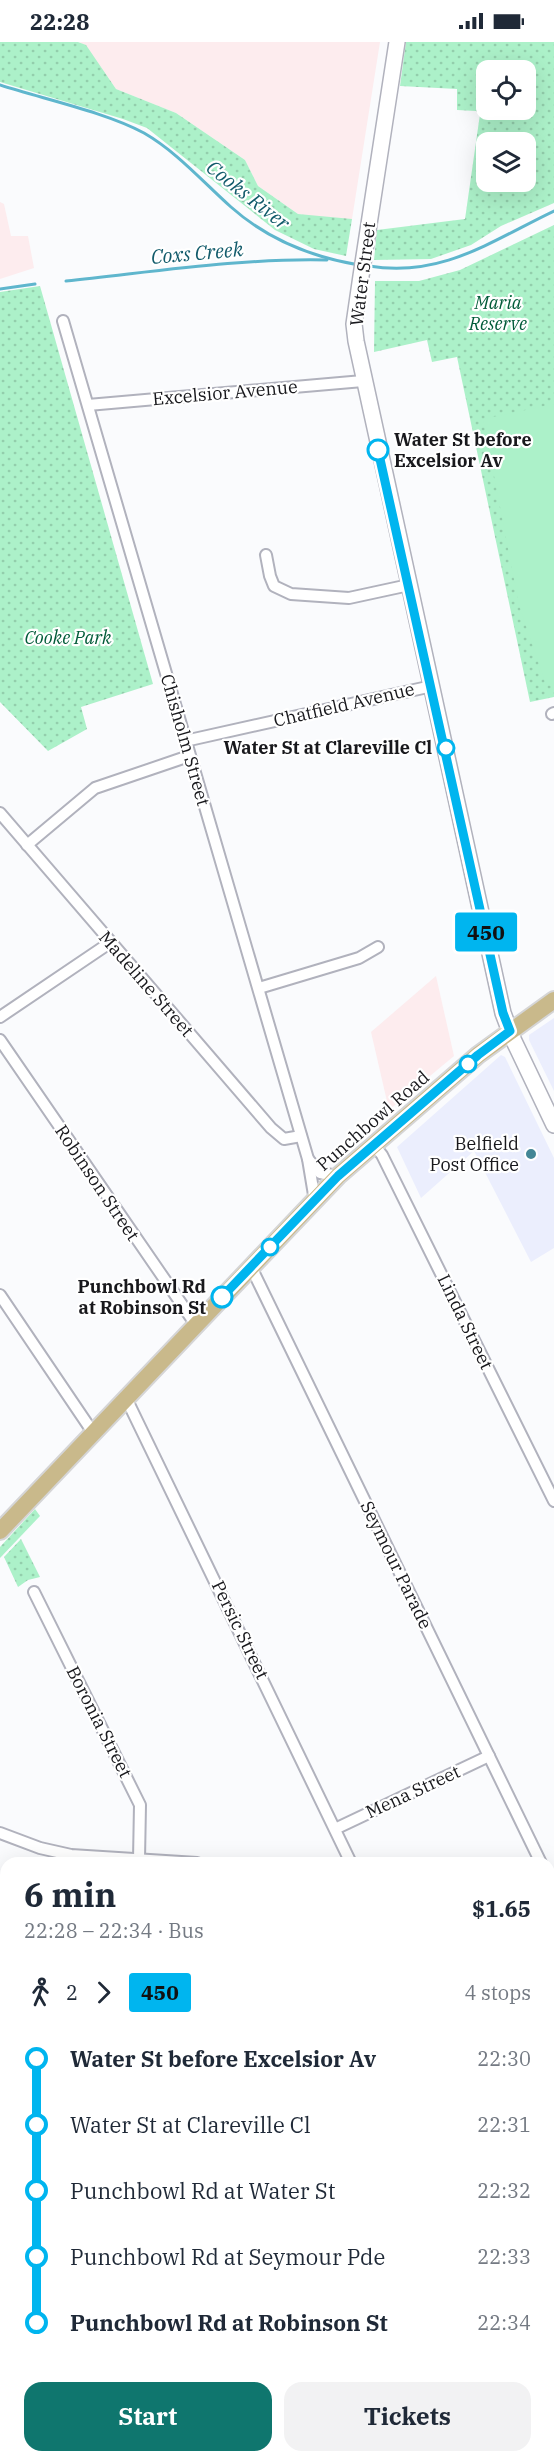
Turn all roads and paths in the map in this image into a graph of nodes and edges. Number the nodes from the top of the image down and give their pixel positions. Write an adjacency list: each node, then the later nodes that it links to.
1 (397, 42): 3 (main road, Water Street)
2 (63, 321): 4 (street, Chisholm Street)
3 (363, 381): 4 (street, Excelsior Avenue); 6 (main road, Water Street)
4 (88, 405): 8 (street, Chisholm Street)
5 (266, 555): 6 (street)
6 (409, 585): 7 (main road, Water Street)
7 (432, 686): 8 (street, Chatfield Avenue); 17 (main road, Water Street)
8 (185, 741): 9 (street, Chisholm Street)
9 (189, 756): 11 (street); 14 (street, Chisholm Street)
10 (0, 813): 11 (street, Madeline Street)
11 (27, 844): 12 (street, Madeline Street)
12 (111, 942): 16 (street); 20 (street, Madeline Street)
13 (378, 947): 14 (street)
14 (259, 988): 20 (street, Chisholm Street)
15 (554, 999): 17 (main road, Punchbowl Road)
16 (0, 1017)
17 (510, 1031): 19 (main road, Water Street); 21 (main road, Punchbowl Road)
18 (0, 1040): 27 (street, Robinson Street)
19 (554, 1125)
20 (301, 1136): 22 (street, Chisholm Street)
21 (374, 1145): 23 (main road, Punchbowl Road); 30 (street, Linda Street)
22 (308, 1159): 23 (street); 24 (street, Chisholm Street)
23 (338, 1176): 24 (main road, Punchbowl Road)
24 (315, 1201): 25 (main road, Punchbowl Road)
25 (250, 1267): 27 (main road, Punchbowl Road); 33 (street, Seymour Parade)
26 (0, 1295): 29 (street)
27 (196, 1325): 28 (main road, Punchbowl Road)
28 (126, 1398): 29 (main road, Punchbowl Road); 34 (street, Persic Street)
29 (94, 1434): 31 (main road, Punchbowl Road)
30 (554, 1501)
31 (3, 1529)
32 (34, 1592): 37 (street, Boronia Street)
33 (489, 1756): 34 (street, Mena Street); 39 (street, Seymour Parade)
34 (337, 1828): 38 (street, Persic Street)
35 (0, 1833): 36 (street)
36 (125, 1857)
37 (139, 1857)
38 (349, 1857)
39 (538, 1857)

